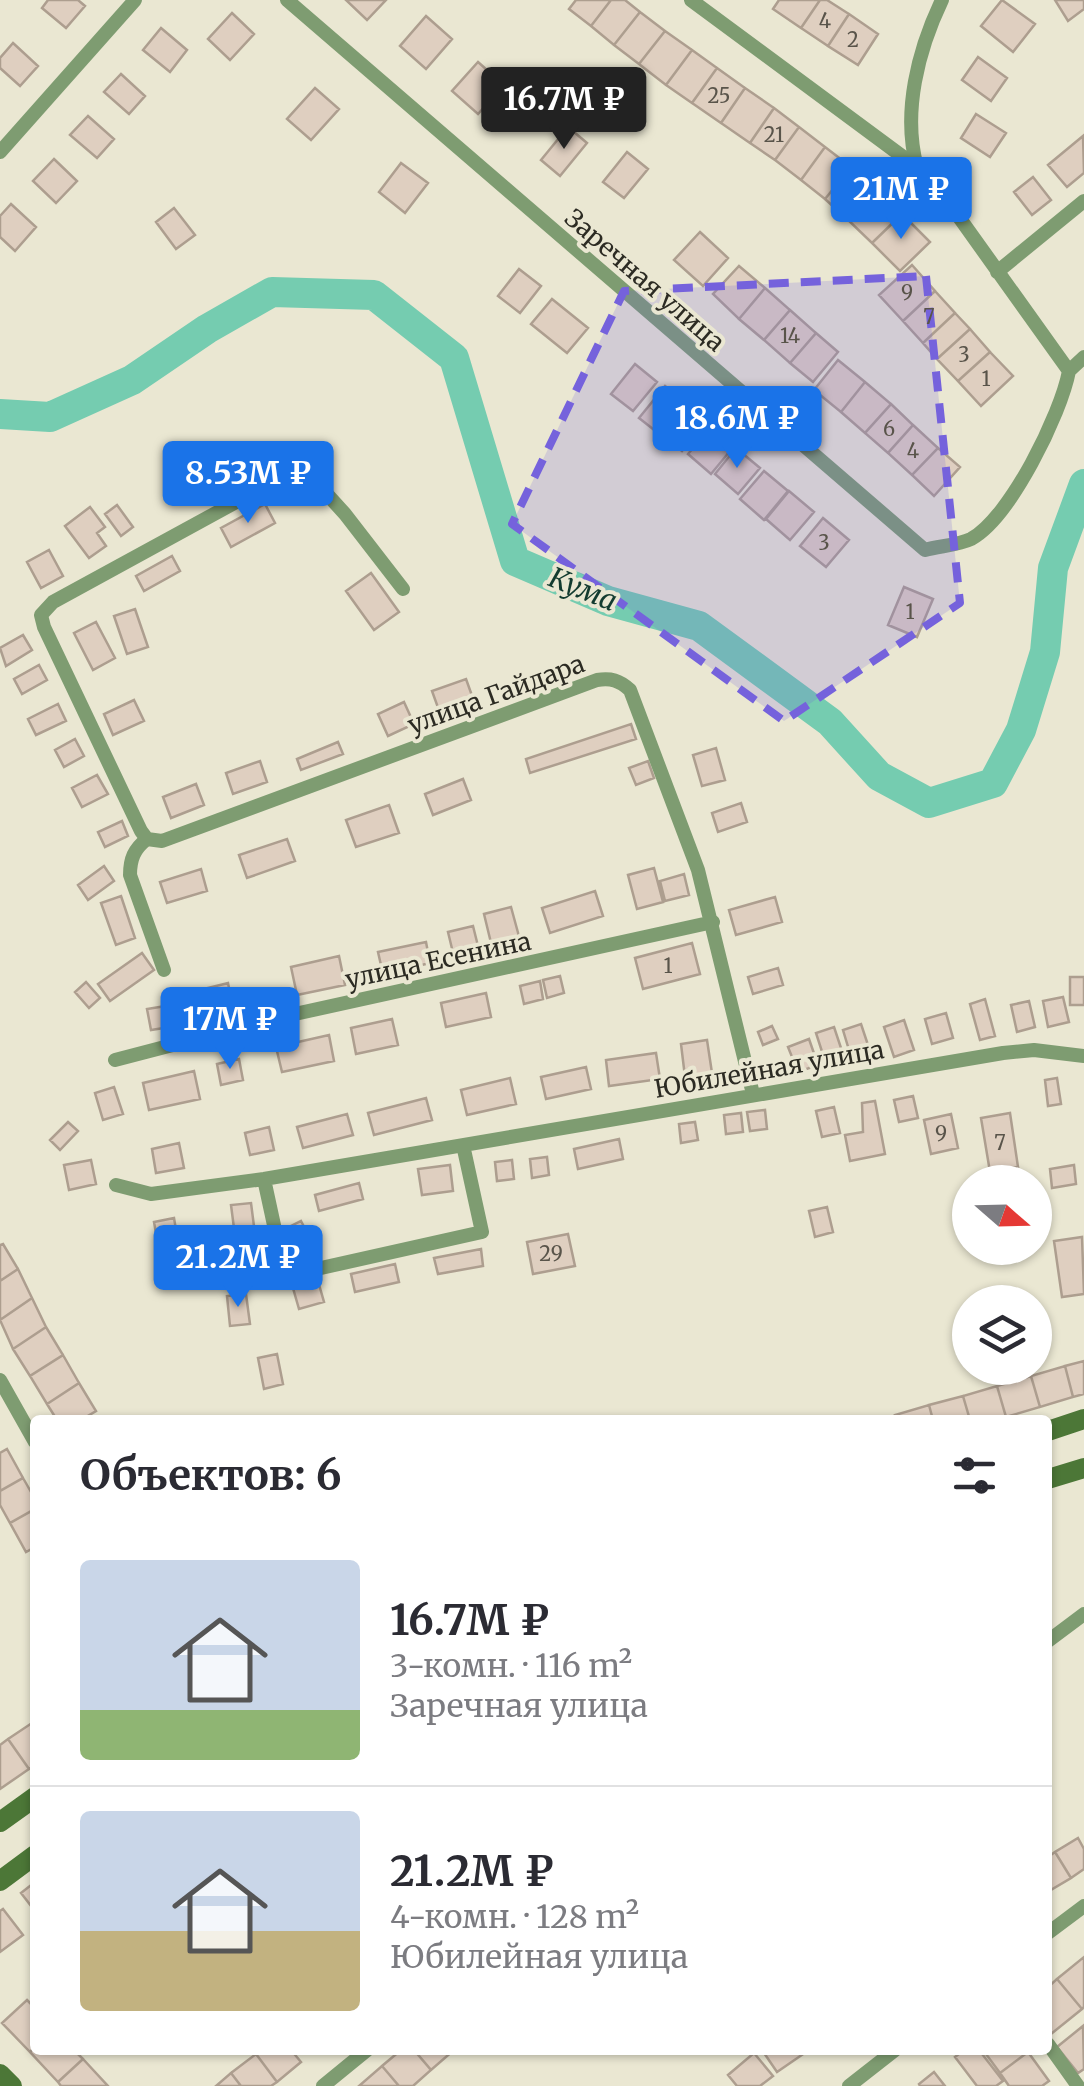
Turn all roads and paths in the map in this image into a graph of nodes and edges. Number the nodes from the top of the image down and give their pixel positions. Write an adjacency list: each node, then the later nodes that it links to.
1 (135, 0): 5 (street)
2 (287, 0): 10 (street, Заречная улица)
3 (691, 0): 6 (street)
4 (942, 0): 6 (street)
5 (0, 152)
6 (918, 168): 8 (street)
7 (1084, 202): 8 (street)
8 (998, 272): 10 (street)
9 (1084, 357): 10 (street)
10 (1068, 372)
11 (403, 589): 12 (street)
12 (147, 839): 13 (street, улица Гайдара); 14 (street)
13 (714, 922): 16 (street, улица Есенина); 17 (street, улица Гайдара)
14 (164, 970)
15 (1084, 1056): 17 (street, Юбилейная улица)
16 (115, 1060)
17 (753, 1094): 18 (street, Юбилейная улица)
18 (463, 1144): 19 (street, Юбилейная улица); 19 (street)
19 (264, 1180): 20 (street, Юбилейная улица)
20 (116, 1185)
21 (0, 1380): 24 (street)
22 (1084, 1420): 23 (street)
23 (1052, 1430)
24 (30, 1433)
25 (1084, 1468): 26 (street)
26 (1052, 1478)
27 (1084, 1614): 28 (street)
28 (1052, 1637)
29 (30, 1801): 30 (street)
30 (0, 1822)
31 (30, 1859): 32 (street)
32 (0, 1880)
33 (1084, 1906): 34 (street)
34 (1052, 1930)
35 (1052, 2050): 42 (street)
36 (361, 2055): 40 (street)
37 (889, 2055): 41 (street)
38 (0, 2074): 39 (street)
39 (12, 2086)
40 (323, 2086)
41 (849, 2086)
42 (1078, 2086)

